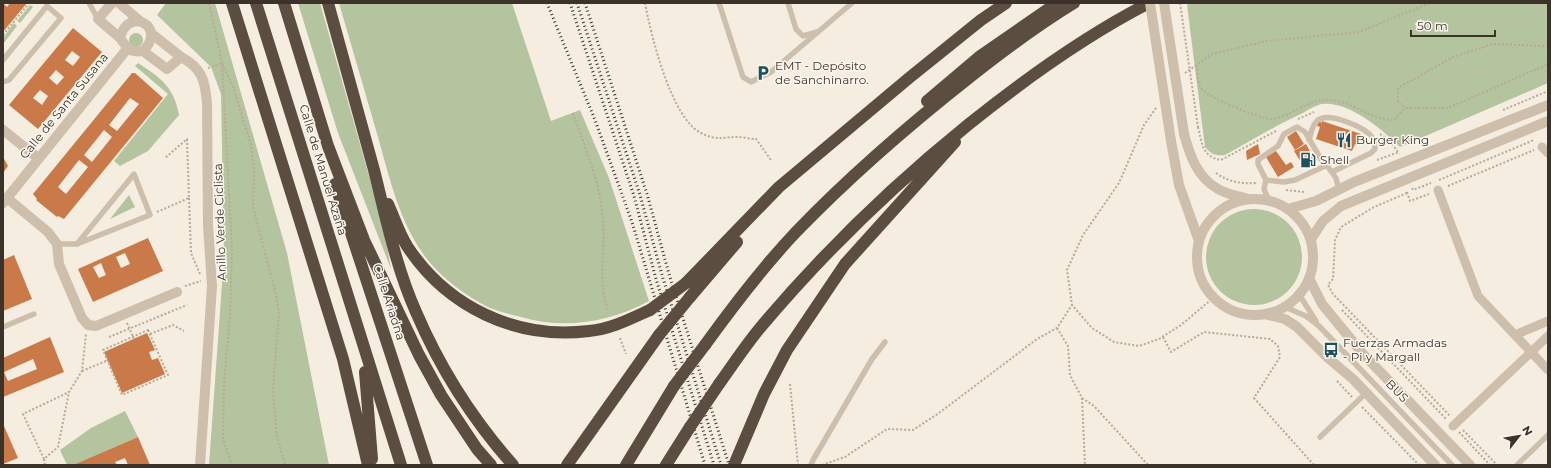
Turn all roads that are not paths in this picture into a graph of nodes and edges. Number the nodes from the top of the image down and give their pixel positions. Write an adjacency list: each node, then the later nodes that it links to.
1 (89, 3): 16 (lane)
2 (112, 3): 16 (street)
3 (119, 3): 17 (street)
4 (232, 3): 69 (highway)
5 (256, 3): 61 (highway, Calle de Manuel Azaña)
6 (284, 3): 32 (highway, Calle de Manuel Azaña)
7 (328, 3): 36 (highway)
8 (718, 3): 18 (lane)
9 (788, 3): 18 (lane)
10 (852, 3): 18 (lane)
11 (1006, 3): 30 (highway)
12 (1057, 3): 34 (highway)
13 (1074, 3): 34 (highway)
14 (1149, 3): 27 (highway); 46 (street, bridge)
15 (1164, 3): 41 (street, bridge)
16 (98, 20): 20 (street)
17 (141, 22): 19 (street); 20 (street)
18 (819, 31)
19 (152, 34): 22 (street); 23 (street)
20 (120, 38): 21 (street)
21 (127, 49): 22 (street); 33 (street, Calle de Santa Susana)
22 (143, 52): 23 (street)
23 (181, 58): 68 (street)
24 (3, 60): 25 (lane)
25 (3, 82)
26 (1548, 105): 39 (street)
27 (981, 114): 77 (highway, bridge); 78 (highway)
28 (1548, 121): 45 (street)
29 (3, 130): 33 (street)
30 (847, 130): 36 (highway, bridge); 75 (highway, bridge)
31 (1309, 140): 35 (lane); 37 (lane); 38 (lane)
32 (328, 146): 72 (highway, Calle Ariadna); 73 (highway)
33 (38, 158): 42 (street, Calle de Santa Susana)
34 (872, 158): 76 (highway, bridge)
35 (1325, 166): 37 (lane); 38 (lane)
36 (373, 168): 74 (highway)
37 (1332, 172): 39 (lane)
38 (1266, 180): 43 (lane)
39 (1339, 190): 44 (street)
40 (1438, 190): 58 (street)
41 (1248, 199): 43 (street); 46 (street)
42 (5, 200): 47 (street, Calle de Santa Susana)
43 (1269, 201): 44 (street)
44 (1288, 209): 45 (street)
45 (1311, 239): 49 (street)
46 (1199, 241): 54 (street)
47 (57, 244): 48 (lane); 50 (street)
48 (77, 244): 48 (lane)
49 (1310, 280): 51 (street); 82 (street)
50 (177, 292)
51 (1300, 296): 52 (street); 56 (lane)
52 (1285, 308): 54 (street); 56 (lane, BUS)
53 (34, 314): 57 (lane)
54 (1268, 315): 64 (street)
55 (1548, 321): 58 (street)
56 (1319, 326): 81 (lane, BUS)
57 (3, 327)
58 (1515, 335): 62 (street)
59 (1548, 336): 62 (street)
60 (885, 342): 79 (lane)
61 (362, 344): 70 (highway); 71 (highway)
62 (1531, 352): 63 (street); 65 (street)
63 (1548, 370)
64 (1366, 393): 67 (lane); 80 (street)
65 (1455, 425)
66 (1548, 436): 83 (lane)
67 (1320, 438)
68 (200, 465)
69 (368, 465)
70 (373, 465)
71 (401, 465)
72 (427, 465)
73 (491, 465)
74 (513, 465)
75 (567, 465)
76 (626, 465)
77 (666, 465)
78 (734, 465)
79 (811, 465)
80 (1434, 465)
81 (1452, 465)
82 (1470, 465)
83 (1517, 465)

